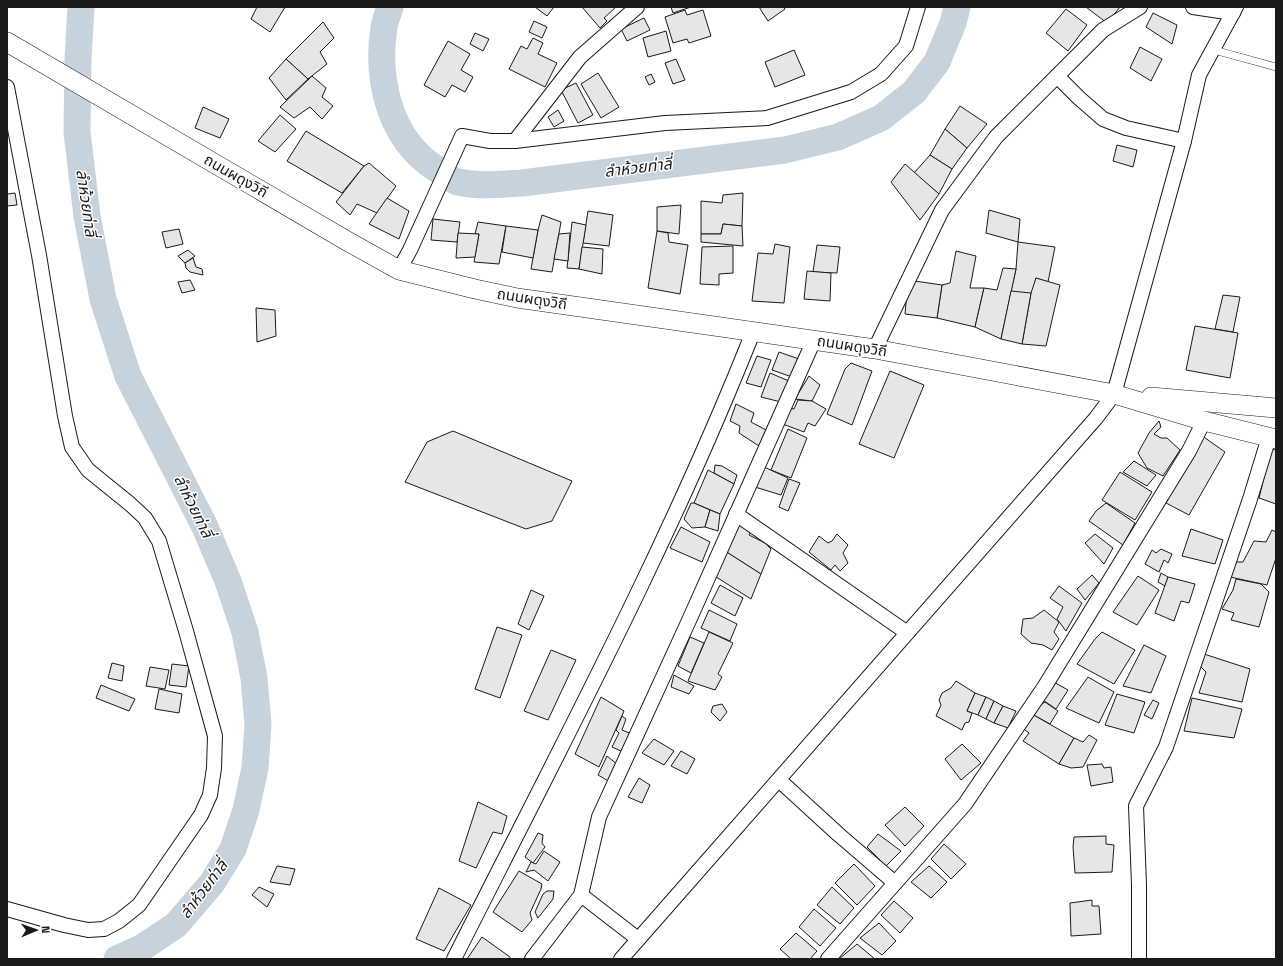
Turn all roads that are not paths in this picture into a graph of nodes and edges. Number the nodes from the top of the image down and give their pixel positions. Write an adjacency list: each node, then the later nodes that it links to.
1 (637, 7): 11 (street)
2 (918, 7): 11 (street)
3 (1140, 7): 9 (street)
4 (1193, 7): 5 (street)
5 (1235, 10): 7 (street)
6 (9, 43): 13 (main road, ถนนผดุงวิถี)
7 (1214, 50): 8 (lane); 12 (street)
8 (1276, 67)
9 (1057, 76): 12 (street); 16 (street)
10 (7, 87): 26 (street)
11 (515, 141): 13 (street)
12 (1184, 141): 17 (street)
13 (399, 270): 14 (main road, ถนนผดุงวิถี)
14 (753, 332): 15 (main road, ถนนผดุงวิถี); 28 (street)
15 (814, 340): 16 (main road, ถนนผดุงวิถี); 21 (street)
16 (875, 349): 17 (main road, ถนนผดุงวิถี)
17 (1114, 394): 18 (main road); 19 (main road); 22 (street)
18 (1276, 408)
19 (1204, 421): 20 (main road); 24 (street)
20 (1272, 438): 32 (street)
21 (736, 514): 22 (street); 25 (street)
22 (906, 632): 23 (street)
23 (779, 780): 24 (street); 27 (street)
24 (895, 883): 31 (street)
25 (581, 895): 27 (street); 29 (street)
26 (7, 909)
27 (638, 939): 30 (street)
28 (454, 959)
29 (532, 959)
30 (621, 959)
31 (828, 959)
32 (1139, 959)

